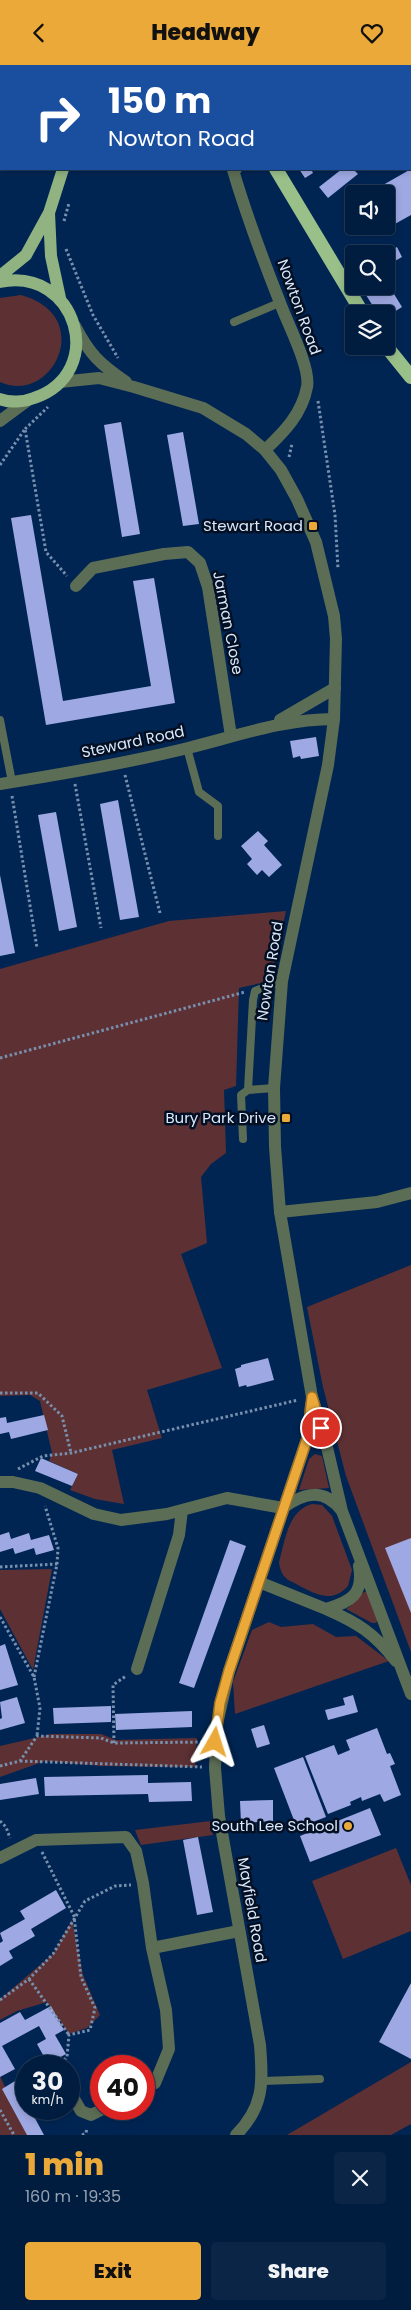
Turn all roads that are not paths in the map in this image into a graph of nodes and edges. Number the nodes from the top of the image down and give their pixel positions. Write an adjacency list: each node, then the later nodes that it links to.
1 (62, 170): 4 (main road)
2 (233, 170): 8 (street, Nowton Road)
3 (279, 174): 9 (highway)
4 (49, 213): 5 (main road); 7 (main road)
5 (0, 277)
6 (0, 282): 7 (main road)
7 (60, 298): 11 (main road)
8 (279, 303): 10 (lane); 19 (street, Nowton Road)
9 (357, 305)
10 (234, 322)
11 (75, 326): 14 (main road); 15 (street, Nowton Road)
12 (393, 355): 13 (highway)
13 (411, 377)
14 (60, 382): 15 (street, Nowton Road); 17 (main road)
15 (134, 387): 19 (street, Nowton Road)
16 (0, 399): 17 (main road)
17 (26, 401): 18 (street)
18 (0, 421)
19 (265, 450): 21 (street, Nowton Road)
20 (76, 586): 25 (street, Jarman Close)
21 (335, 688): 22 (street, Nowton Road); 24 (street, Steward Road)
22 (334, 719): 24 (street, Steward Road); 29 (street, Nowton Road)
23 (0, 720): 27 (lane)
24 (271, 725): 25 (street, Steward Road)
25 (231, 736): 26 (street, Steward Road)
26 (187, 748): 27 (street, Steward Road); 28 (lane)
27 (6, 783)
28 (218, 836)
29 (282, 981): 30 (street, Nowton Road); 31 (lane)
30 (274, 1088): 31 (lane); 34 (street, Nowton Road)
31 (248, 1090): 32 (lane)
32 (243, 1139)
33 (411, 1193): 34 (street)
34 (280, 1212): 35 (street, Nowton Road)
35 (312, 1397): 37 (street, Mayfield Road); 39 (street, Nowton Road)
36 (0, 1483): 38 (street)
37 (282, 1508): 38 (street); 39 (street); 41 (street, Mayfield Road)
38 (182, 1510): 44 (street)
39 (342, 1511): 40 (street, Nowton Road)
40 (356, 1551): 42 (street, Nowton Road); 43 (street, Nowton Road)
41 (259, 1582): 42 (street, Nowton Road); 47 (street, Mayfield Road)
42 (326, 1609): 43 (street, Nowton Road)
43 (400, 1667): 45 (street, Nowton Road)
44 (137, 1669)
45 (411, 1694)
46 (0, 1858): 48 (street)
47 (239, 1931): 48 (street); 50 (street, Mayfield Road)
48 (152, 1947): 51 (street)
49 (320, 2079): 50 (lane)
50 (263, 2081): 54 (street, Mayfield Road)
51 (155, 2083)
52 (80, 2108): 53 (street)
53 (90, 2115)
54 (236, 2135)

